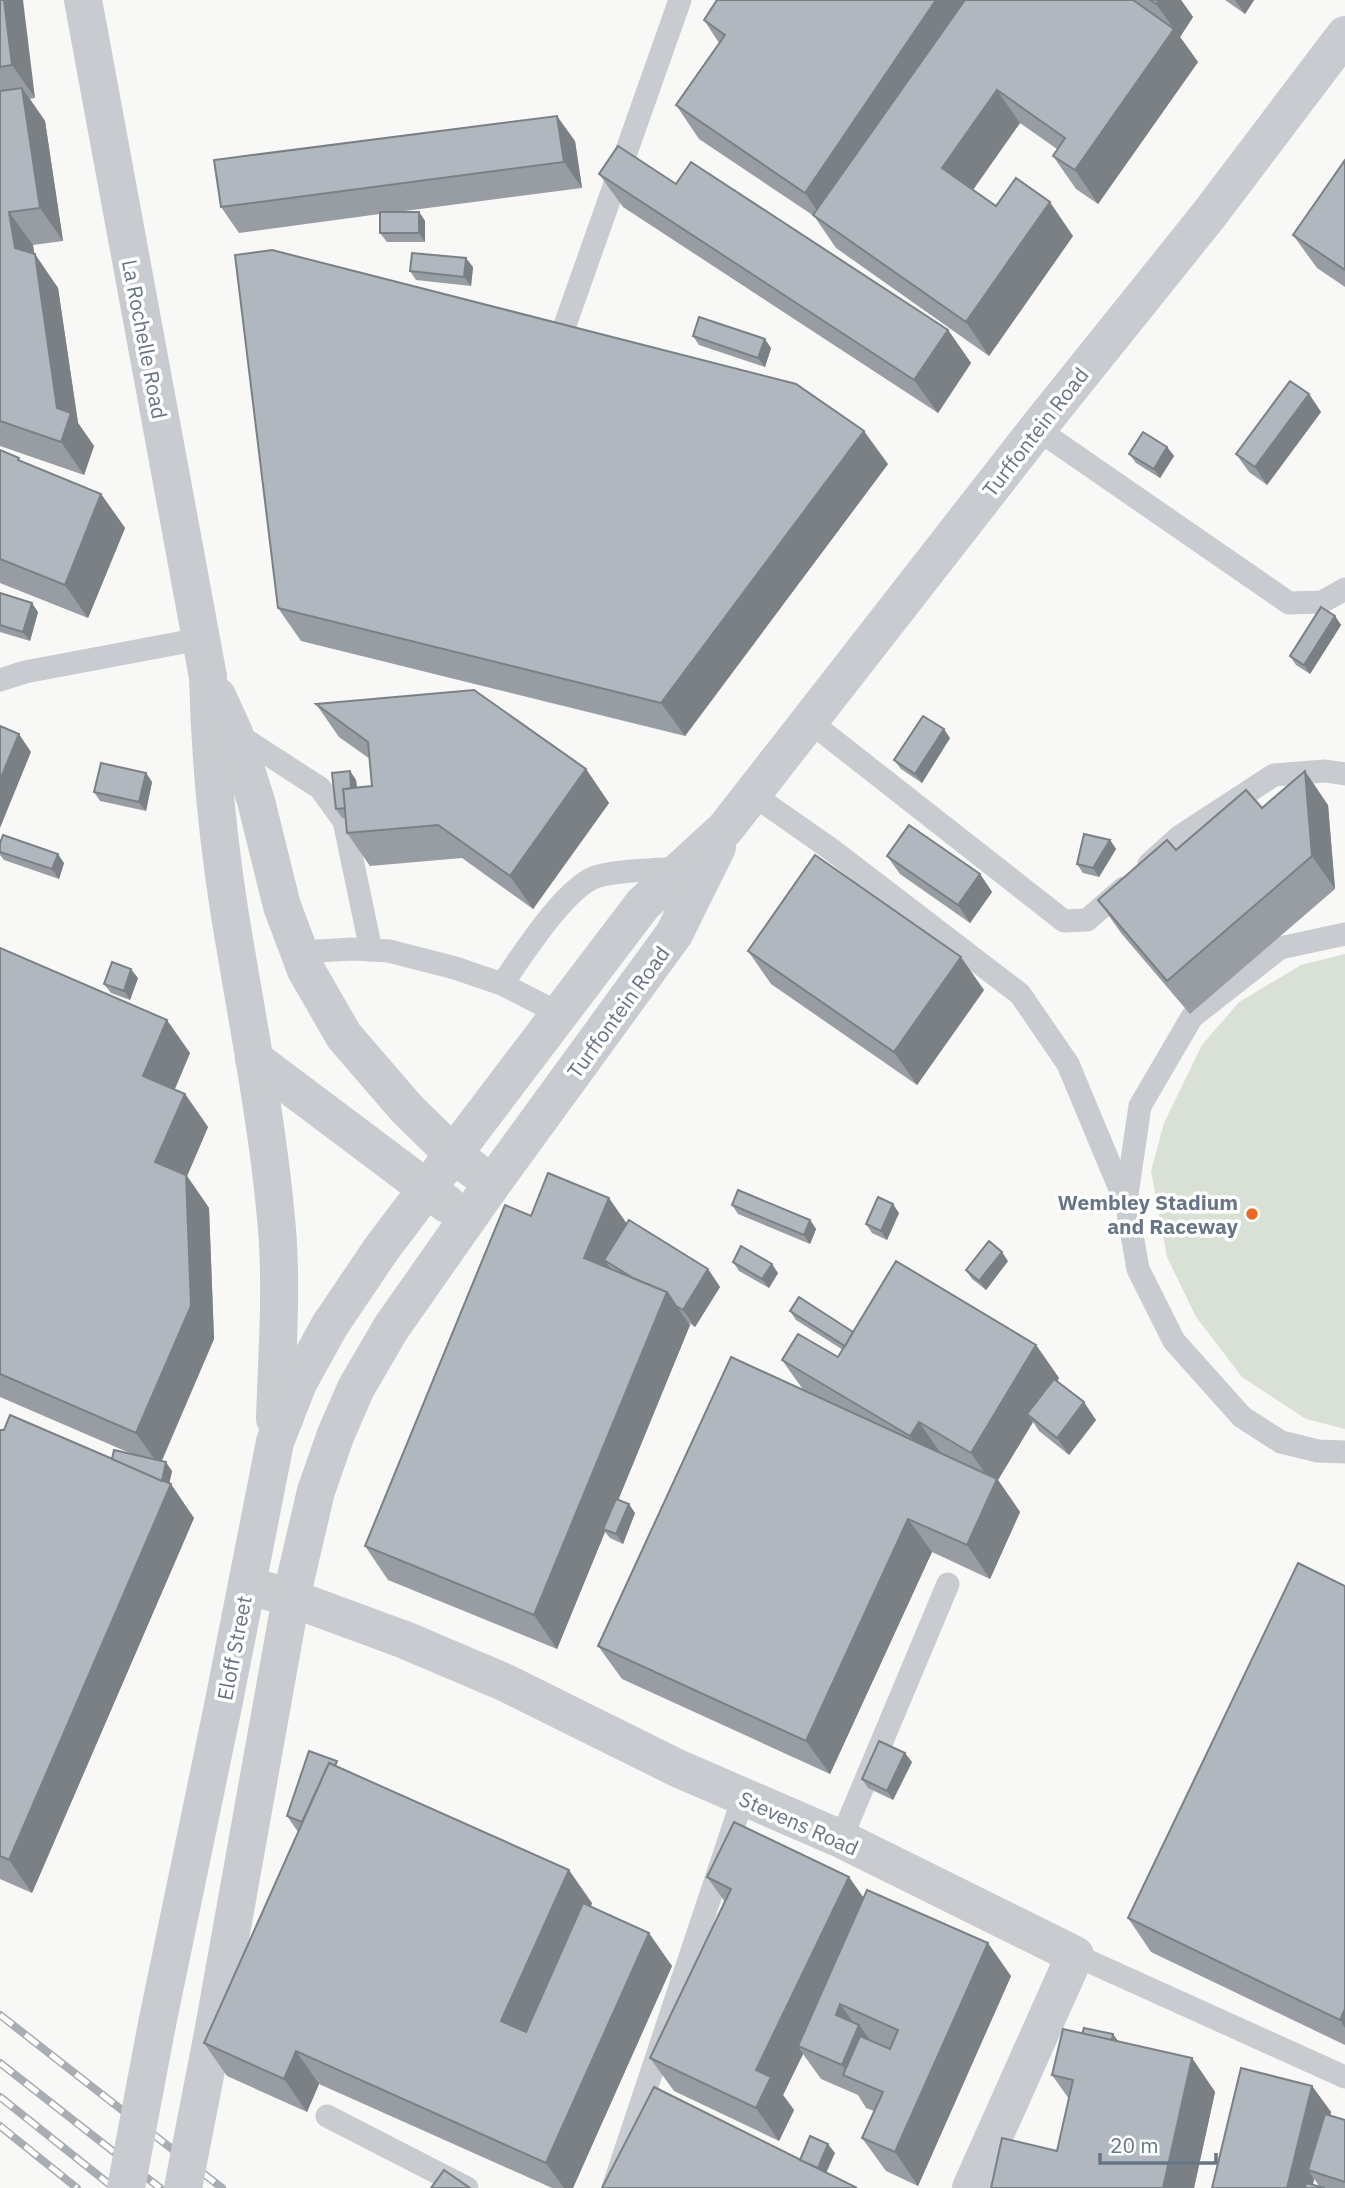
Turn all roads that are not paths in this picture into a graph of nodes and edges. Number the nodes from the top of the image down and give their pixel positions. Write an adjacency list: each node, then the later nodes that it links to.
1 (83, 0): 7 (street, La Rochelle Road)
2 (680, 0): 4 (lane)
3 (1345, 35): 5 (street, Turffontein Road)
4 (565, 325)
5 (1037, 429): 6 (lane); 10 (street, Turffontein Road)
6 (1345, 589)
7 (200, 639): 8 (street, La Rochelle Road); 9 (lane)
8 (208, 677): 11 (street); 21 (street)
9 (0, 680)
10 (809, 721): 12 (lane); 13 (street, Turffontein Road)
11 (234, 733): 17 (lane); 18 (street)
12 (1345, 774)
13 (752, 794): 14 (street, Turffontein Road); 25 (lane)
14 (725, 829): 15 (street, Turffontein Road); 23 (street, Turffontein Road)
15 (683, 868): 19 (lane); 20 (street, Turffontein Road)
16 (1345, 934): 25 (lane)
17 (372, 950): 18 (lane); 19 (lane)
18 (299, 952): 22 (street)
19 (502, 984): 20 (lane)
20 (560, 1014): 22 (street, Turffontein Road)
21 (254, 1059): 24 (street); 27 (street)
22 (453, 1154): 23 (street); 24 (street, Eloff Street)
23 (492, 1184): 26 (street)
24 (427, 1189): 26 (street); 27 (street, Eloff Street)
25 (1125, 1201): 28 (lane)
26 (468, 1220): 31 (street)
27 (275, 1442): 30 (street, Eloff Street)
28 (1345, 1452)
29 (948, 1584): 33 (lane)
30 (247, 1585): 31 (street, Stevens Road); 37 (street, Eloff Street, bridge)
31 (291, 1598): 32 (street, Stevens Road); 38 (street, bridge)
32 (743, 1798): 33 (street, Stevens Road); 40 (lane)
33 (841, 1839): 34 (street, Stevens Road)
34 (1075, 1955): 35 (lane, Stevens Road); 41 (street)
35 (1345, 2077)
36 (327, 2116): 39 (lane)
37 (126, 2188)
38 (183, 2188)
39 (467, 2188)
40 (613, 2188)
41 (971, 2188)

